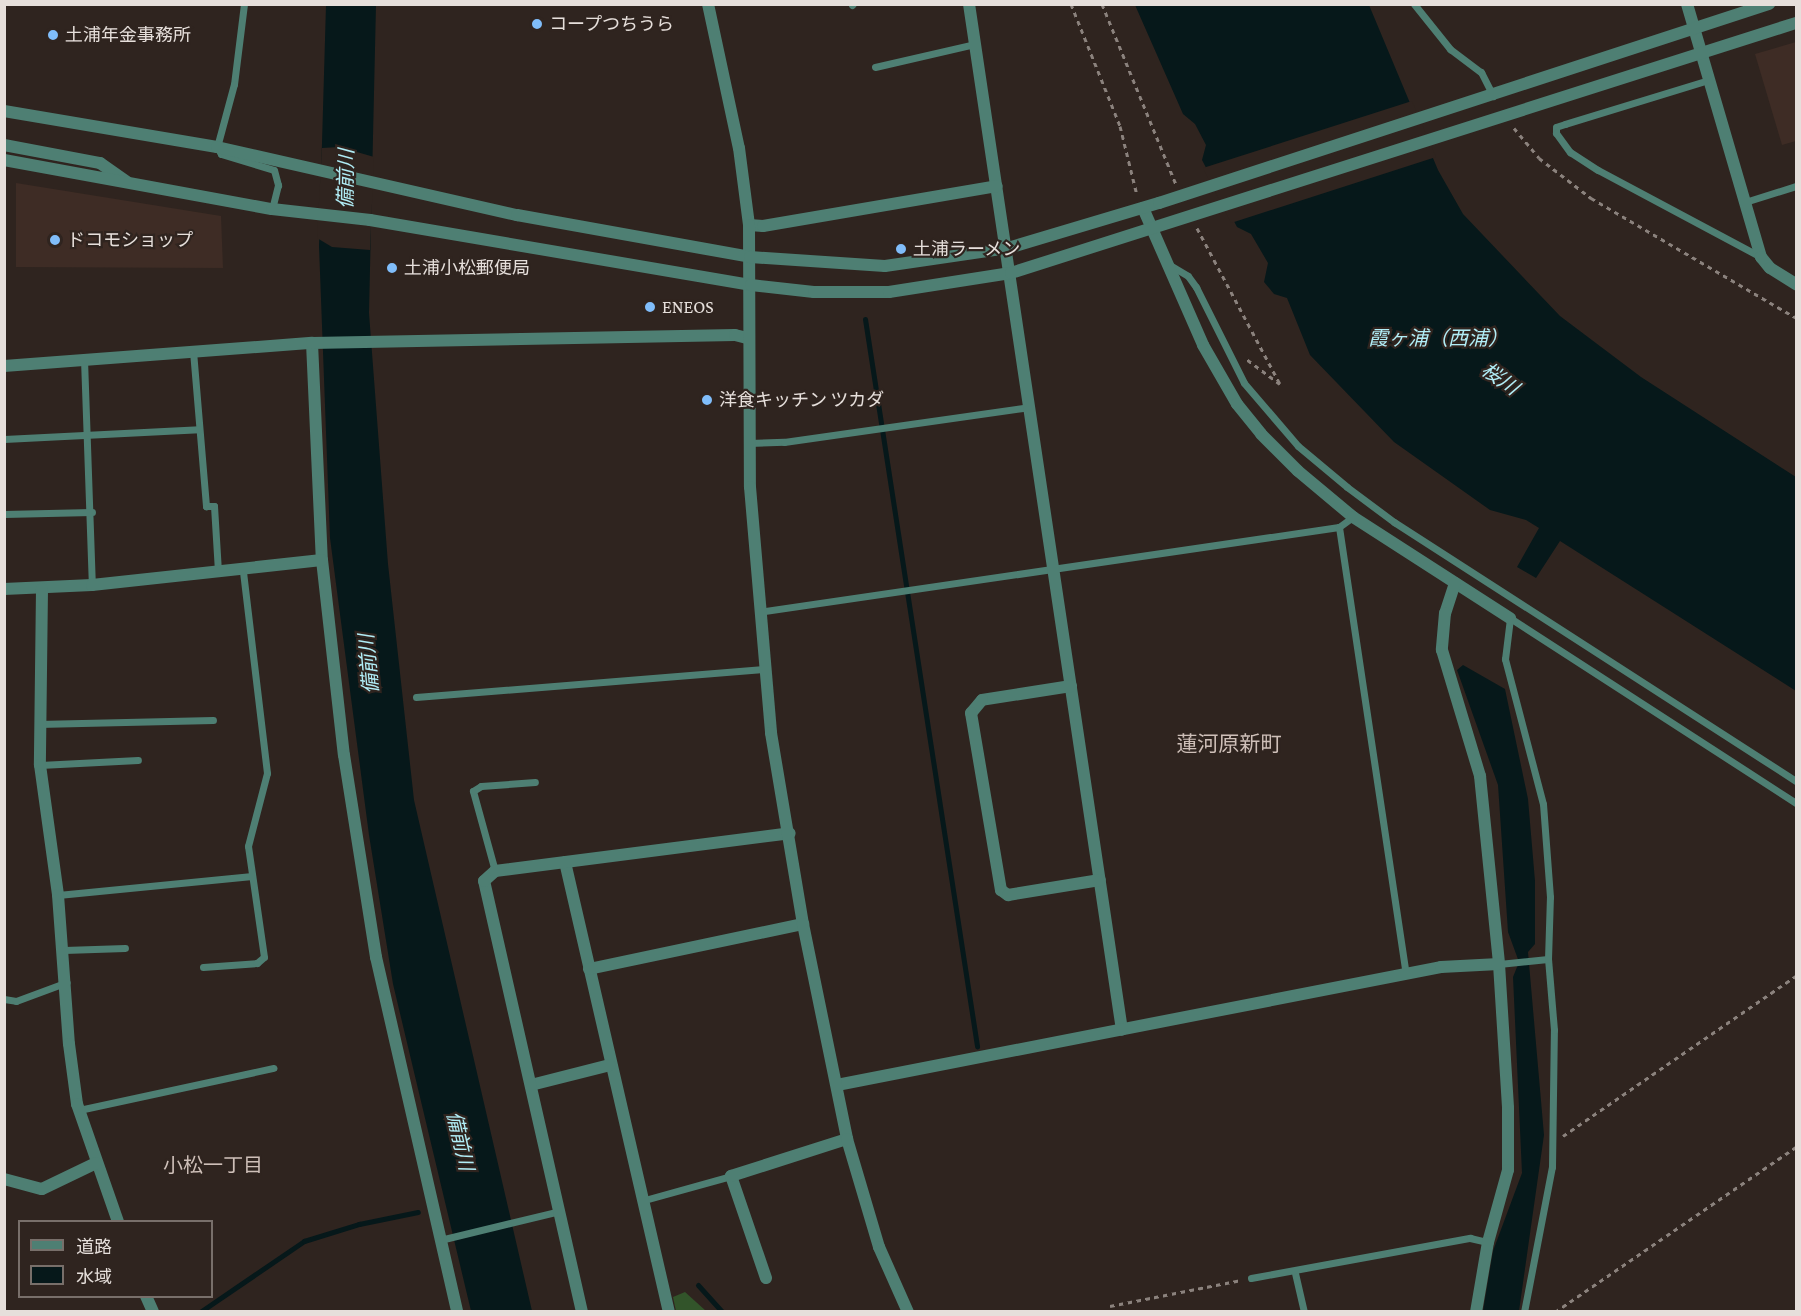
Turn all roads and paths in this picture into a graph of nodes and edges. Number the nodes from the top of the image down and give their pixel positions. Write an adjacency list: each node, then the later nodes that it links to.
1 (244, 4): 18 (lane)
2 (708, 4): 26 (street)
3 (969, 4): 10 (street)
4 (1071, 4): 24 (path)
5 (1414, 4): 14 (lane)
6 (1687, 4): 9 (street)
7 (1768, 4): 9 (street)
8 (1797, 23): 11 (street)
9 (1694, 29): 11 (street); 14 (street)
10 (975, 44): 12 (lane); 21 (street)
11 (1701, 53): 23 (street); 27 (street)
12 (875, 67)
13 (1702, 82): 30 (lane)
14 (1488, 97): 24 (street)
15 (4, 111): 18 (street)
16 (1514, 128): 35 (path)
17 (4, 145): 20 (street)
18 (217, 147): 25 (lane); 29 (street)
19 (4, 160): 20 (street)
20 (127, 182): 25 (street)
21 (997, 186): 26 (street); 28 (street)
22 (1797, 186): 23 (lane)
23 (1745, 202): 30 (street)
24 (1143, 208): 27 (street); 28 (street)
25 (272, 209): 34 (street)
26 (749, 225): 29 (street)
27 (1151, 227): 31 (street); 32 (street)
28 (1008, 248): 29 (street); 32 (street)
29 (750, 257): 34 (street)
30 (1761, 257): 33 (street)
31 (1166, 263): 50 (street); 69 (lane)
32 (1011, 273): 34 (street); 43 (street)
33 (1797, 284)
34 (751, 285): 36 (street)
35 (1797, 318)
36 (747, 338): 37 (street); 47 (street)
37 (316, 343): 38 (street); 52 (street)
38 (193, 351): 40 (street); 44 (lane)
39 (1244, 356): 42 (path)
40 (84, 359): 41 (street); 45 (lane)
41 (4, 366)
42 (1270, 378)
43 (1029, 406): 47 (lane); 53 (street)
44 (199, 429): 45 (lane); 55 (lane)
45 (87, 435): 46 (lane); 48 (lane)
46 (4, 439)
47 (749, 443): 60 (street)
48 (92, 512): 49 (lane); 57 (lane)
49 (4, 514)
50 (1353, 517): 51 (lane); 56 (street)
51 (1339, 527): 53 (lane); 85 (lane)
52 (322, 560): 54 (street); 104 (street)
53 (1053, 569): 60 (lane); 63 (street)
54 (243, 571): 55 (street); 75 (lane)
55 (218, 572): 57 (street)
56 (1455, 583): 61 (street); 82 (street)
57 (92, 585): 59 (street)
58 (4, 589): 59 (street)
59 (42, 589): 66 (street)
60 (758, 612): 62 (street)
61 (1510, 618): 71 (lane); 81 (lane)
62 (764, 669): 64 (lane); 72 (street)
63 (1071, 686): 76 (street); 76 (street)
64 (416, 697)
65 (213, 720): 66 (lane)
66 (38, 724): 68 (street)
67 (138, 760): 68 (lane)
68 (40, 765): 77 (street)
69 (1797, 781)
70 (535, 782): 74 (lane)
71 (1797, 803)
72 (790, 833): 73 (street); 78 (street)
73 (566, 862): 74 (street); 84 (street)
74 (495, 871): 92 (street)
75 (252, 876): 77 (lane); 83 (lane)
76 (1100, 880): 89 (street)
77 (58, 895): 80 (street)
78 (803, 924): 84 (street); 93 (street)
79 (125, 948): 80 (lane)
80 (64, 950): 87 (street)
81 (1548, 959): 82 (lane); 95 (lane)
82 (1504, 963): 85 (street); 105 (street)
83 (203, 967)
84 (590, 969): 90 (street)
85 (1406, 974): 89 (street)
86 (1797, 976): 95 (path)
87 (67, 982): 88 (lane); 94 (street)
88 (4, 999)
89 (1122, 1030): 93 (street)
90 (610, 1065): 92 (street); 101 (street)
91 (274, 1068): 94 (lane)
92 (531, 1085): 102 (street)
93 (837, 1085): 96 (street)
94 (79, 1110): 98 (street)
95 (1553, 1137): 116 (lane)
96 (847, 1139): 99 (street); 113 (street)
97 (1797, 1147): 117 (path)
98 (96, 1163): 100 (street); 103 (street)
99 (730, 1176): 101 (lane); 107 (street)
100 (4, 1179)
101 (641, 1201): 112 (street)
102 (560, 1211): 104 (lane); 111 (street)
103 (118, 1220)
104 (442, 1240): 110 (street)
105 (1488, 1242): 106 (lane); 115 (street)
106 (1295, 1273): 108 (lane); 114 (lane)
107 (766, 1278)
108 (1251, 1278): 109 (path)
109 (1110, 1306)
110 (457, 1311)
111 (582, 1311)
112 (669, 1311)
113 (908, 1311)
114 (1304, 1311)
115 (1476, 1311)
116 (1524, 1311)
117 (1555, 1311)

